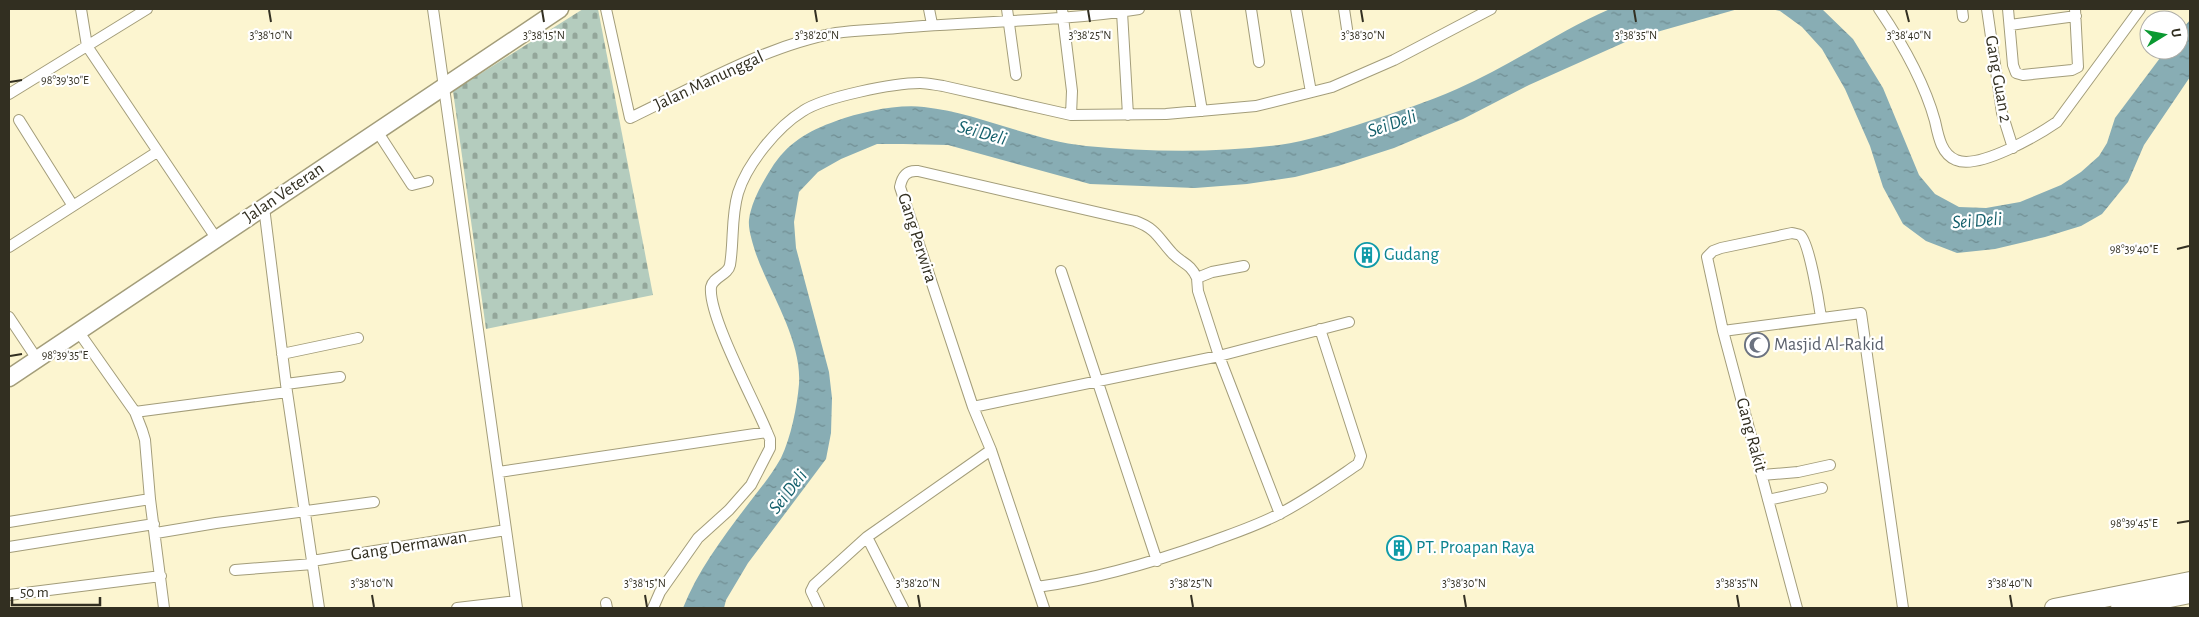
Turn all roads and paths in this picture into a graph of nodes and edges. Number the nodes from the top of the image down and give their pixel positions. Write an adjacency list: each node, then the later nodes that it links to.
1 (81, 9): 26 (street)
2 (147, 9): 26 (street)
3 (433, 9): 29 (street)
4 (560, 9): 29 (main road, Jalan Veteran)
5 (606, 9): 23 (street, Jalan Manunggal)
6 (929, 9): 23 (street)
7 (1007, 9): 22 (street)
8 (1139, 9): 19 (street, Jalan Manunggal)
9 (1185, 9): 32 (street)
10 (1251, 9): 27 (street)
11 (1296, 9): 30 (street)
12 (1344, 9): 25 (street)
13 (1491, 9): 30 (street)
14 (1879, 9): 37 (street)
15 (1987, 9): 37 (street, Gang Guan 2)
16 (2008, 9): 24 (street)
17 (2137, 10): 37 (street)
18 (1106, 11): 19 (street, Jalan Manunggal); 21 (street, Jalan Manunggal)
19 (1122, 12): 33 (street)
20 (2076, 12): 24 (street); 24 (street)
21 (1062, 13): 22 (street, Jalan Manunggal); 34 (street)
22 (1009, 20): 23 (street, Jalan Manunggal); 28 (street)
23 (932, 24)
24 (2010, 25)
25 (1348, 29)
26 (87, 46): 31 (street); 38 (street)
27 (1259, 62)
28 (1016, 75)
29 (444, 85): 36 (main road, Jalan Veteran); 66 (street)
30 (1311, 92): 32 (street)
31 (9, 94)
32 (1202, 111): 33 (street)
33 (1128, 114): 34 (street)
34 (1071, 115): 63 (street)
35 (19, 120): 40 (street)
36 (377, 130): 39 (street); 41 (main road, Jalan Veteran)
37 (2013, 148)
38 (157, 152): 40 (street); 42 (street)
39 (428, 181)
40 (73, 206): 43 (street)
41 (264, 207): 42 (main road, Jalan Veteran); 54 (street)
42 (216, 238): 51 (main road, Jalan Veteran)
43 (9, 247)
44 (1244, 266): 46 (street)
45 (1061, 271): 59 (street)
46 (1197, 278): 55 (street); 61 (street, Gang Perwira)
47 (9, 317): 56 (street)
48 (1821, 317): 52 (street); 52 (street, Gang Rakit); 97 (street)
49 (1349, 322): 50 (street)
50 (1320, 329): 55 (street); 73 (street)
51 (78, 331): 56 (main road, Jalan Veteran); 62 (street)
52 (1723, 331): 67 (street, Gang Rakit)
53 (358, 338): 54 (street)
54 (282, 354): 60 (street)
55 (1219, 356): 59 (street); 73 (street)
56 (37, 359): 58 (main road, Jalan Veteran)
57 (340, 377): 60 (street)
58 (9, 378)
59 (1097, 382): 61 (street); 79 (street)
60 (286, 388): 62 (street); 72 (street)
61 (973, 406): 64 (street, Gang Perwira)
62 (135, 412): 69 (street)
63 (767, 432): 66 (street); 92 (street)
64 (991, 450): 77 (street); 84 (street, Gang Perwira)
65 (1830, 466): 67 (street)
66 (499, 472): 76 (street)
67 (1762, 475): 70 (street, Gang Rakit)
68 (1822, 488): 70 (street)
69 (150, 499): 74 (street); 75 (street)
70 (1768, 500): 96 (street, Gang Rakit)
71 (374, 502): 72 (street)
72 (305, 511): 75 (street); 80 (street)
73 (1280, 514): 79 (street)
74 (9, 522)
75 (155, 529): 78 (street); 82 (street)
76 (506, 530): 80 (street, Gang Dermawan); 88 (street)
77 (867, 537): 93 (street); 94 (street)
78 (9, 547)
79 (1158, 561): 84 (street)
80 (312, 562): 81 (street, Gang Dermawan); 90 (street)
81 (235, 570)
82 (161, 576): 86 (street); 89 (street)
83 (2190, 581): 87 (highway)
84 (1038, 587): 95 (street, Gang Perwira)
85 (2190, 594): 87 (highway)
86 (9, 595)
87 (2148, 600): 98 (highway); 99 (highway)
88 (517, 605): 91 (street)
89 (164, 608)
90 (320, 608)
91 (457, 608)
92 (653, 608)
93 (819, 608)
94 (903, 608)
95 (1044, 608)
96 (1797, 608)
97 (1904, 608)
98 (2054, 608)
99 (2120, 608)

